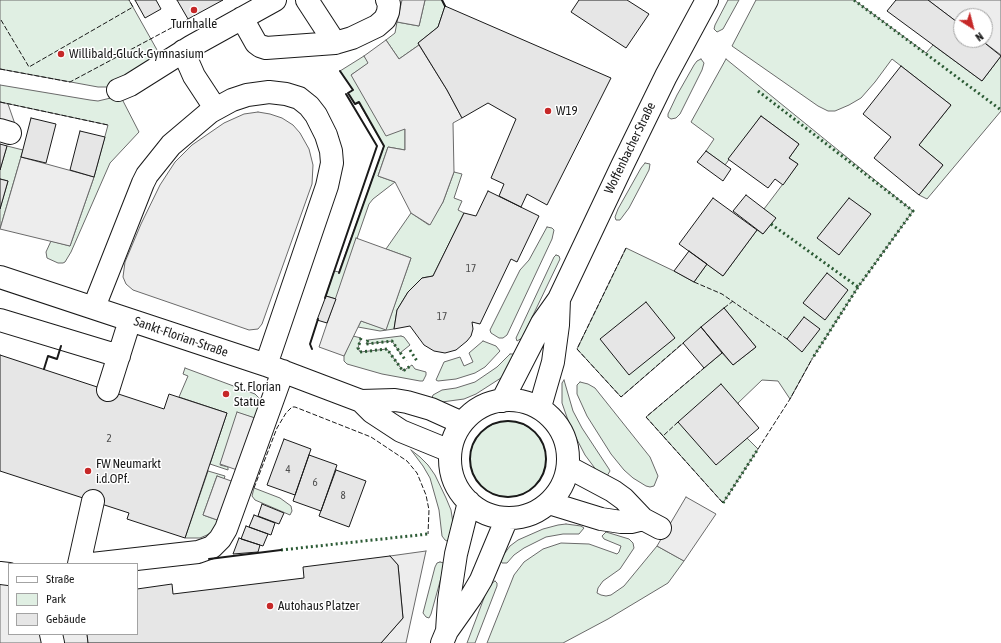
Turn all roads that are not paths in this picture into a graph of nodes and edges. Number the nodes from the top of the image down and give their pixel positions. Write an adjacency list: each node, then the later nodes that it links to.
1 (275, 0): 5 (street)
2 (308, 0): 6 (street)
3 (387, 0): 6 (street)
4 (707, 0): 11 (street, Woffenbacher Straße)
5 (242, 18): 6 (street); 7 (street)
6 (335, 42)
7 (183, 51): 8 (street); 9 (street)
8 (118, 90)
9 (216, 108): 12 (street); 16 (street)
10 (0, 276): 12 (street, Sankt-Florian-Straße)
11 (559, 300): 19 (street, Woffenbacher Straße); 20 (street, Woffenbacher Straße)
12 (94, 307): 14 (street, Sankt-Florian-Straße)
13 (0, 320): 15 (street)
14 (130, 320): 15 (street); 16 (street, Sankt-Florian-Straße)
15 (118, 356): 17 (street)
16 (274, 368): 18 (street, Sankt-Florian-Straße); 29 (street)
17 (108, 390)
18 (361, 401): 21 (street, Sankt-Florian-Straße); 22 (street, Sankt-Florian-Straße)
19 (502, 401): 20 (street); 21 (street)
20 (540, 407): 23 (street)
21 (462, 423): 22 (street)
22 (450, 451): 25 (street)
23 (568, 467): 26 (street); 26 (street)
24 (93, 501): 28 (street)
25 (469, 502): 27 (street); 30 (street)
26 (549, 503): 27 (street)
27 (507, 518): 30 (street)
28 (79, 563)
29 (101, 563)
30 (444, 637)

